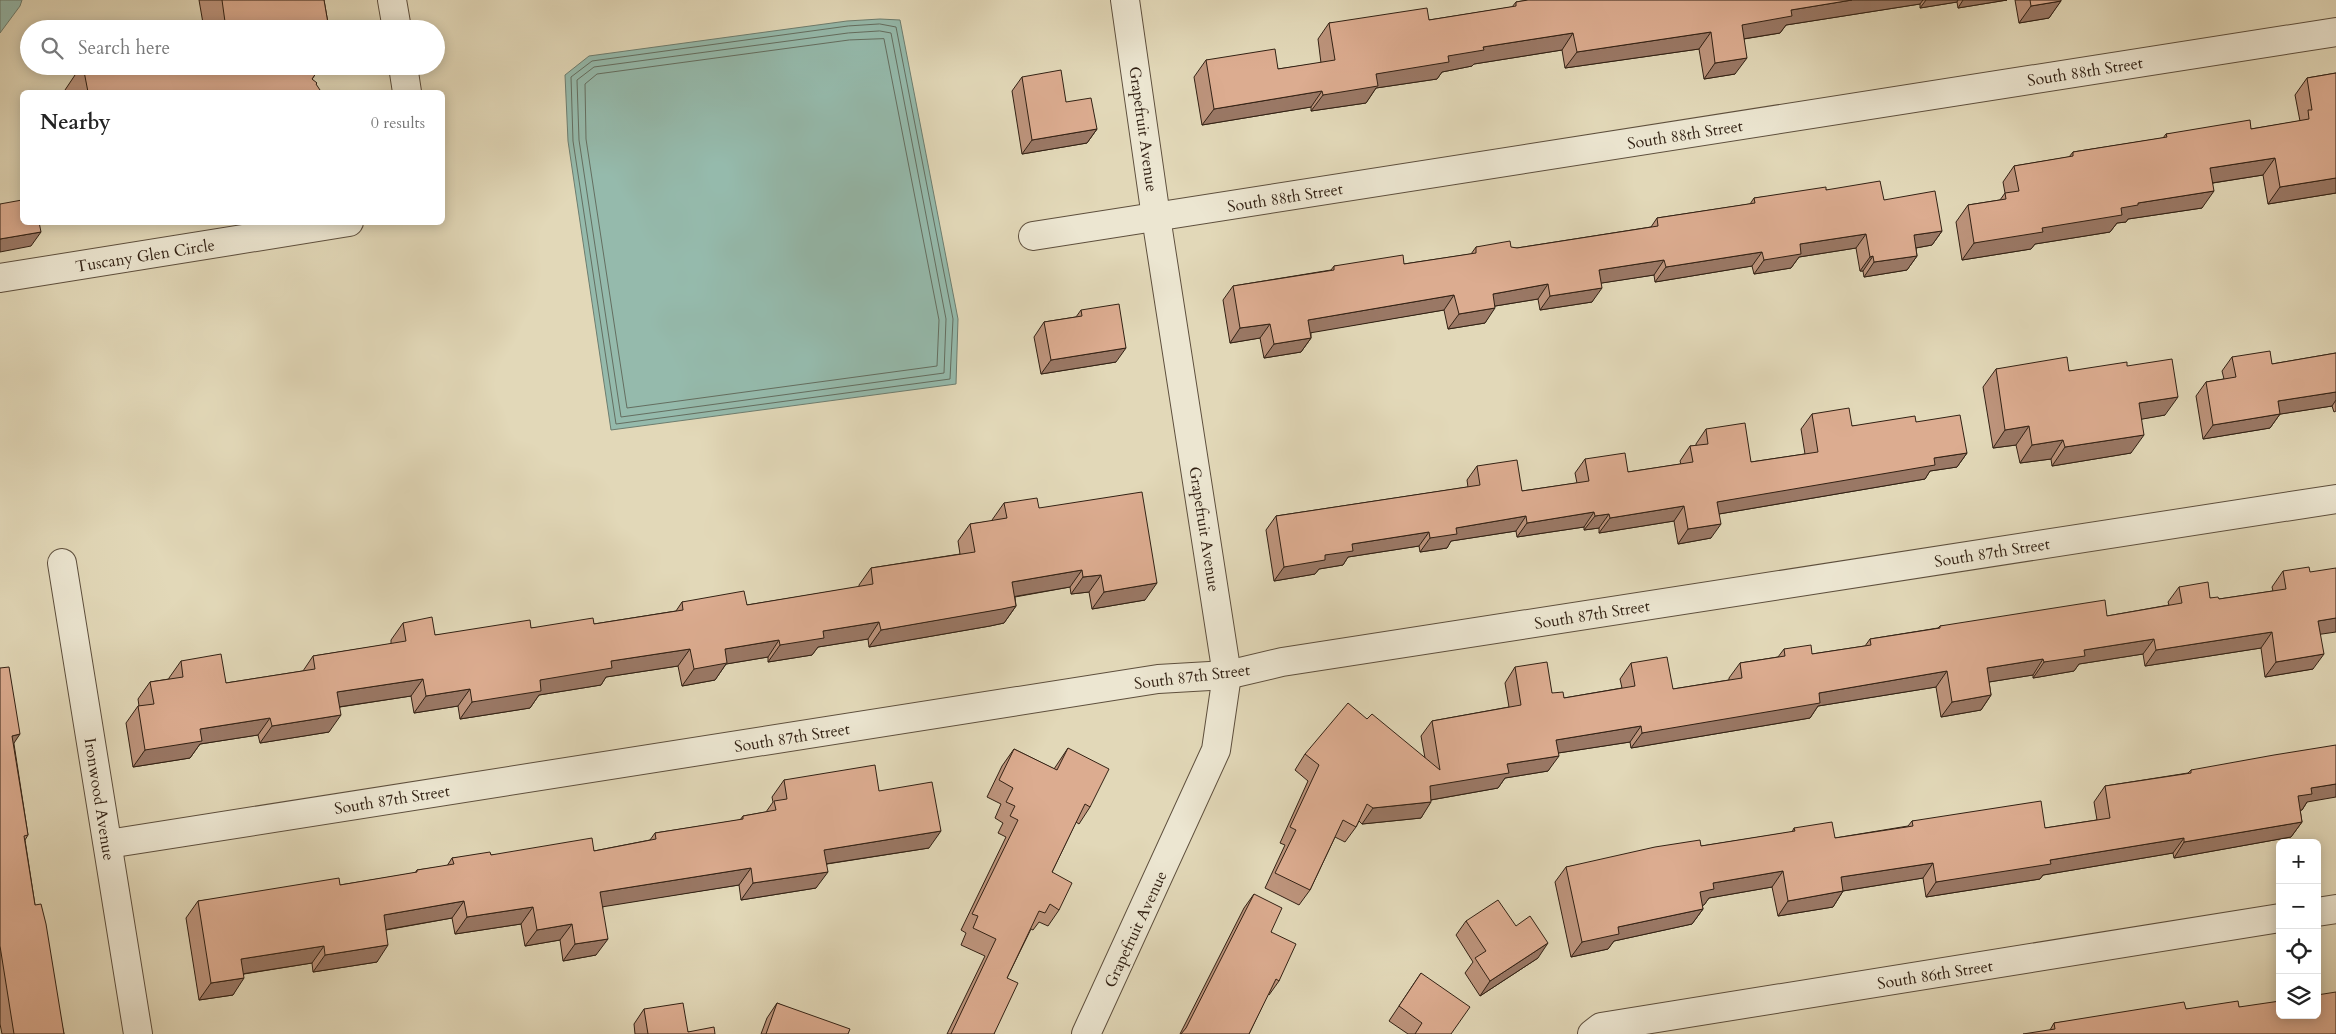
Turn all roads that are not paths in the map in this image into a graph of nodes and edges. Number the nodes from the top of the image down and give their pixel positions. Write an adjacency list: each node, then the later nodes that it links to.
1 (392, 0): 3 (street)
2 (1125, 0): 7 (street, Grapefruit Avenue)
3 (395, 20)
4 (2336, 32): 7 (street, South 88th Street)
5 (404, 75): 6 (street)
6 (407, 90)
7 (1156, 217): 9 (street, South 88th Street); 13 (street, Grapefruit Avenue)
8 (330, 225): 10 (street, Tuscany Glen Circle)
9 (1033, 236)
10 (0, 278)
11 (2336, 499): 13 (street, South 87th Street)
12 (62, 563): 14 (street, Ironwood Avenue)
13 (1227, 675): 14 (street, South 87th Street); 19 (street, Grapefruit Avenue)
14 (108, 844): 18 (street, Ironwood Avenue)
15 (2336, 909): 16 (street)
16 (2321, 911)
17 (2276, 919): 20 (street, South 86th Street)
18 (138, 1034)
19 (1086, 1034)
20 (1592, 1034)

